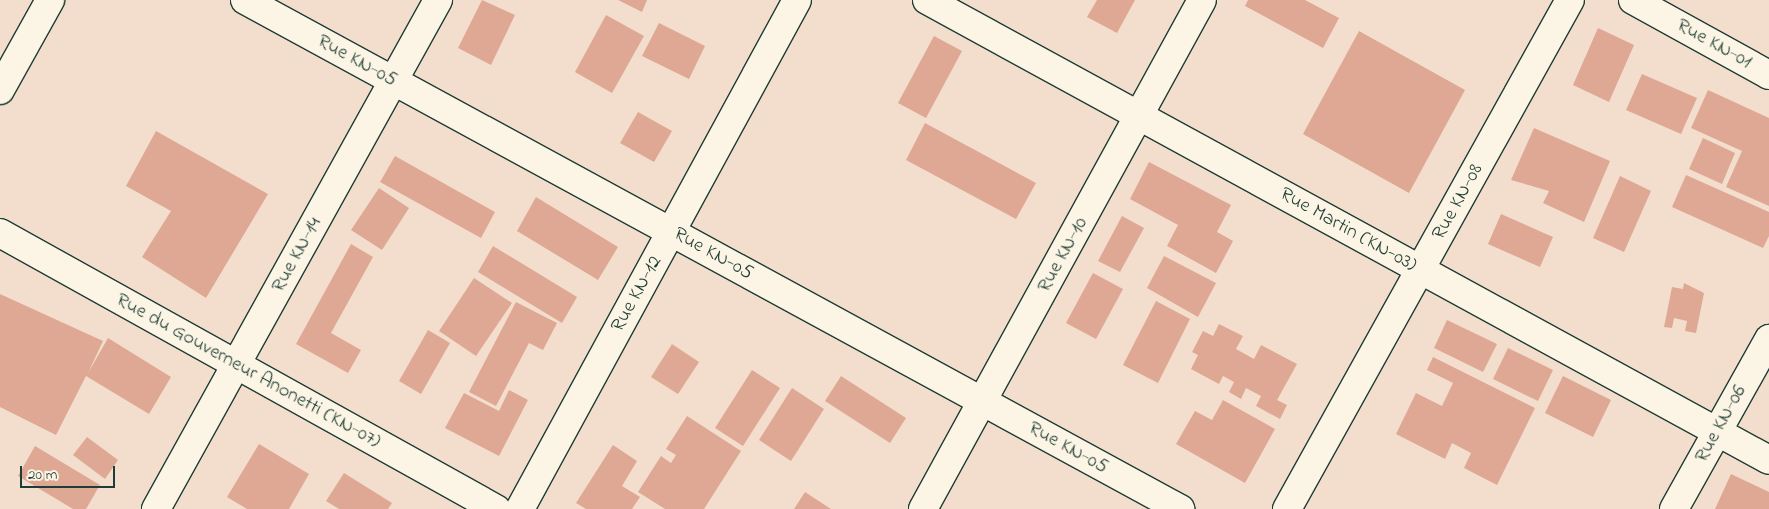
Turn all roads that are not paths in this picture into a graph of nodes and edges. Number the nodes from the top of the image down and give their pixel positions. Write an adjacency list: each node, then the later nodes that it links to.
1 (50, 0): 11 (street)
2 (245, 0): 10 (street, Rue KN-05)
3 (438, 0): 10 (street, Rue KN-14)
4 (797, 0): 13 (street, Rue KN-12)
5 (927, 0): 12 (street, Rue Martin (KN-03))
6 (1202, 0): 12 (street, Rue KN-10)
7 (1570, 0): 15 (street, Rue KN-08)
8 (1633, 0): 9 (street, Rue KN-01)
9 (1769, 74)
10 (393, 81): 13 (street, Rue KN-05); 17 (street, Rue KN-14)
11 (0, 90)
12 (1139, 116): 15 (street, Rue Martin (KN-03)); 18 (street, Rue KN-10)
13 (671, 232): 18 (street, Rue KN-05); 23 (street, Rue KN-12)
14 (0, 233): 17 (street, Rue du Gouverneur Anonetti (KN-07))
15 (1420, 270): 19 (street, Rue Martin (KN-03)); 26 (street, Rue KN-08)
16 (1769, 339): 19 (street, Rue KN-06)
17 (236, 364): 21 (street, Rue KN-14); 22 (street, Rue du Gouverneur Anonetti (KN-07))
18 (982, 401): 24 (street, Rue KN-10); 25 (street, Rue KN-05)
19 (1717, 432): 20 (street, Rue Martin (KN-03)); 27 (street, Rue KN-06)
20 (1769, 460)
21 (156, 509)
22 (496, 509)
23 (520, 509)
24 (923, 509)
25 (1180, 509)
26 (1287, 509)
27 (1674, 509)

